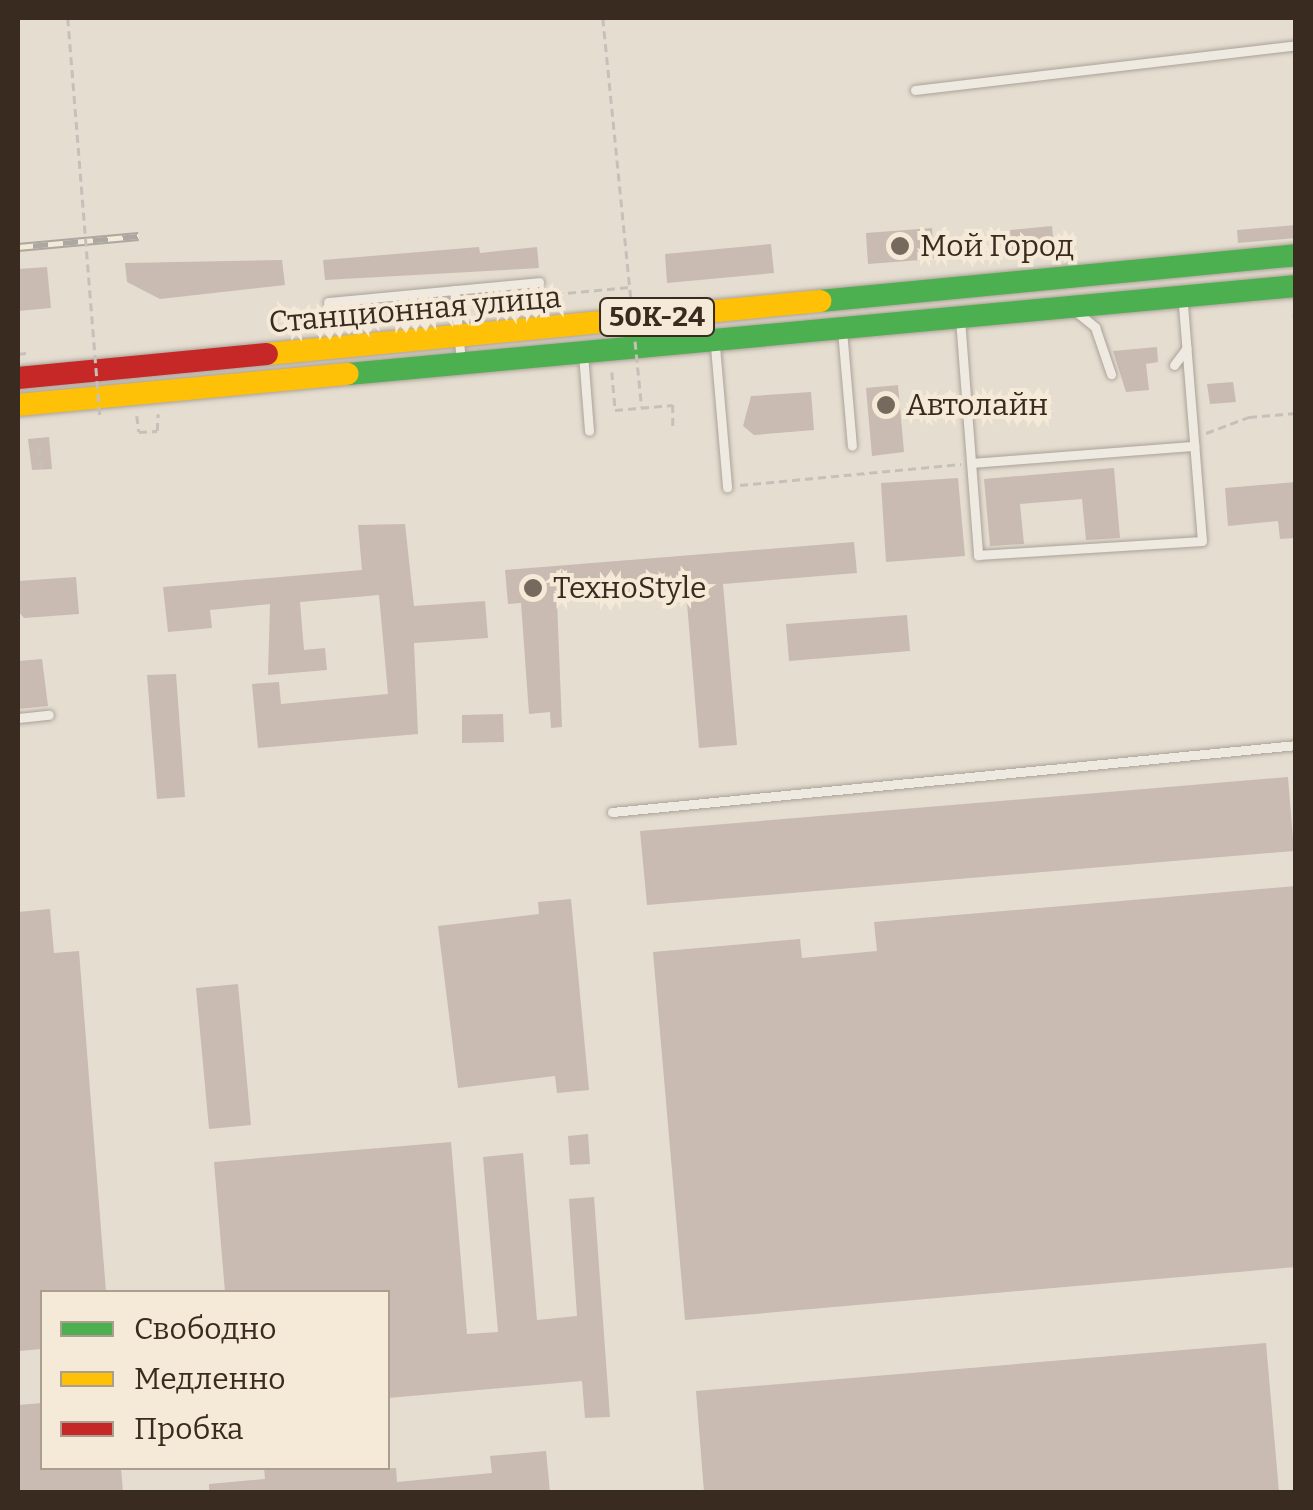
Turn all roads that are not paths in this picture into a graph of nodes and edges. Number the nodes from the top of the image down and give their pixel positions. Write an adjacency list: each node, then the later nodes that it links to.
1 (1296, 45): 2 (lane)
2 (916, 90)
3 (1296, 255): 12 (main road, Станционная улица / 50К-24)
4 (539, 282): 6 (lane)
5 (1296, 286): 7 (main road, Станционная улица / 50К-24)
6 (454, 290): 8 (lane); 12 (lane)
7 (1183, 296): 9 (main road, Станционная улица / 50К-24); 14 (lane)
8 (328, 302)
9 (1069, 306): 10 (main road, Станционная улица / 50К-24); 18 (lane)
10 (959, 316): 11 (main road, Станционная улица / 50К-24); 24 (lane)
11 (842, 328): 13 (main road, Станционная улица / 50К-24); 22 (lane)
12 (458, 336): 16 (lane); 19 (main road, Станционная улица / 50К-24)
13 (714, 338): 15 (main road, Станционная улица / 50К-24); 25 (lane)
14 (1187, 348): 17 (lane); 23 (lane)
15 (583, 352): 16 (main road, Станционная улица / 50К-24); 21 (lane)
16 (461, 363): 20 (main road, Станционная улица / 50К-24)
17 (1174, 365)
18 (1111, 374)
19 (18, 378)
20 (18, 404)
21 (589, 431)
22 (852, 446)
23 (1194, 446): 24 (lane); 24 (lane)
24 (972, 463)
25 (727, 487)
26 (49, 716): 27 (lane)
27 (18, 718)
28 (1296, 744): 29 (lane)
29 (612, 812)

